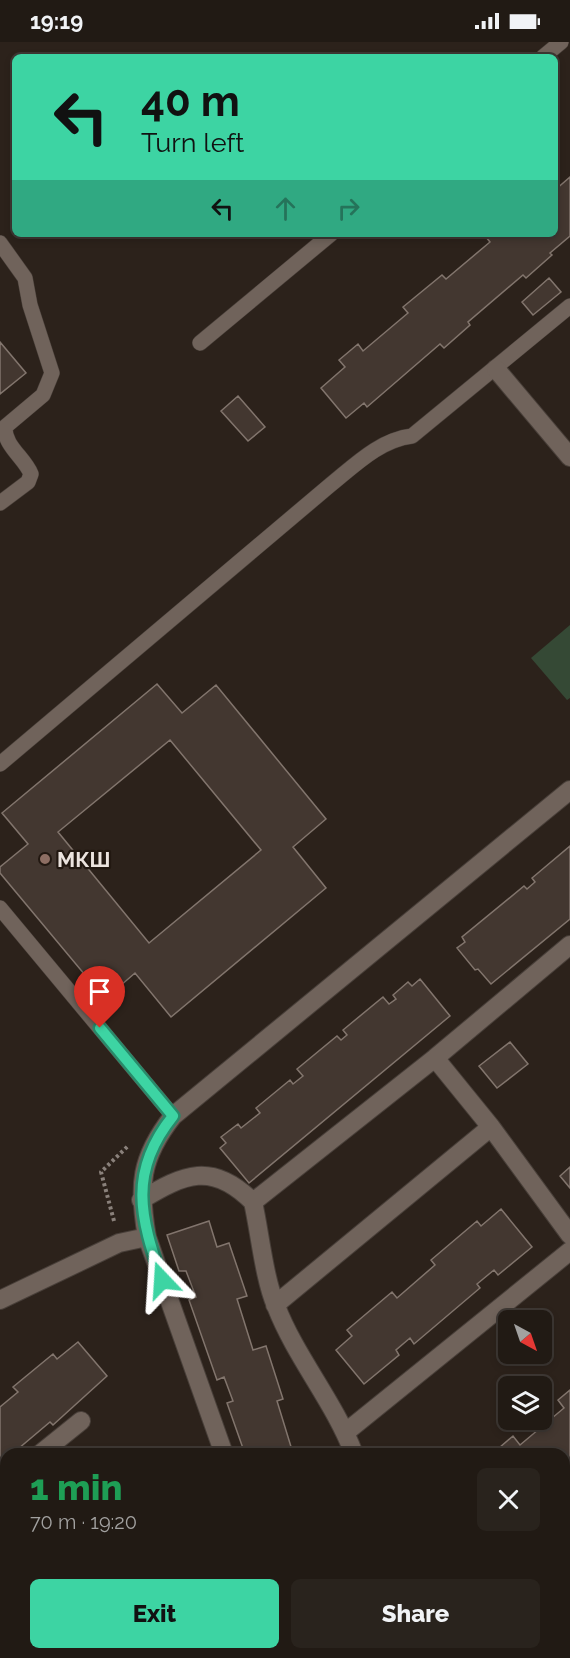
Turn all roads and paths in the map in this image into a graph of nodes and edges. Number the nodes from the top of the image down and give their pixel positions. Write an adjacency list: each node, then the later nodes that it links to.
1 (561, 42): 2 (lane)
2 (547, 54)
3 (327, 237): 6 (lane)
4 (0, 243): 9 (lane)
5 (570, 306): 7 (lane)
6 (200, 343)
7 (496, 369): 8 (street); 10 (lane)
8 (570, 457)
9 (0, 503)
10 (0, 764)
11 (570, 790): 15 (street)
12 (0, 908): 15 (lane)
13 (570, 945): 14 (street)
14 (435, 1058): 16 (street); 18 (street)
15 (173, 1116): 17 (street)
16 (491, 1127): 19 (street); 23 (street)
17 (141, 1200): 18 (street); 20 (street)
18 (253, 1202): 23 (street)
19 (570, 1235)
20 (147, 1237): 22 (street); 27 (street)
21 (570, 1251): 25 (street)
22 (0, 1300)
23 (275, 1305): 25 (street)
24 (81, 1421): 26 (street)
25 (346, 1432): 28 (street)
26 (47, 1448)
27 (222, 1448)
28 (352, 1448)

